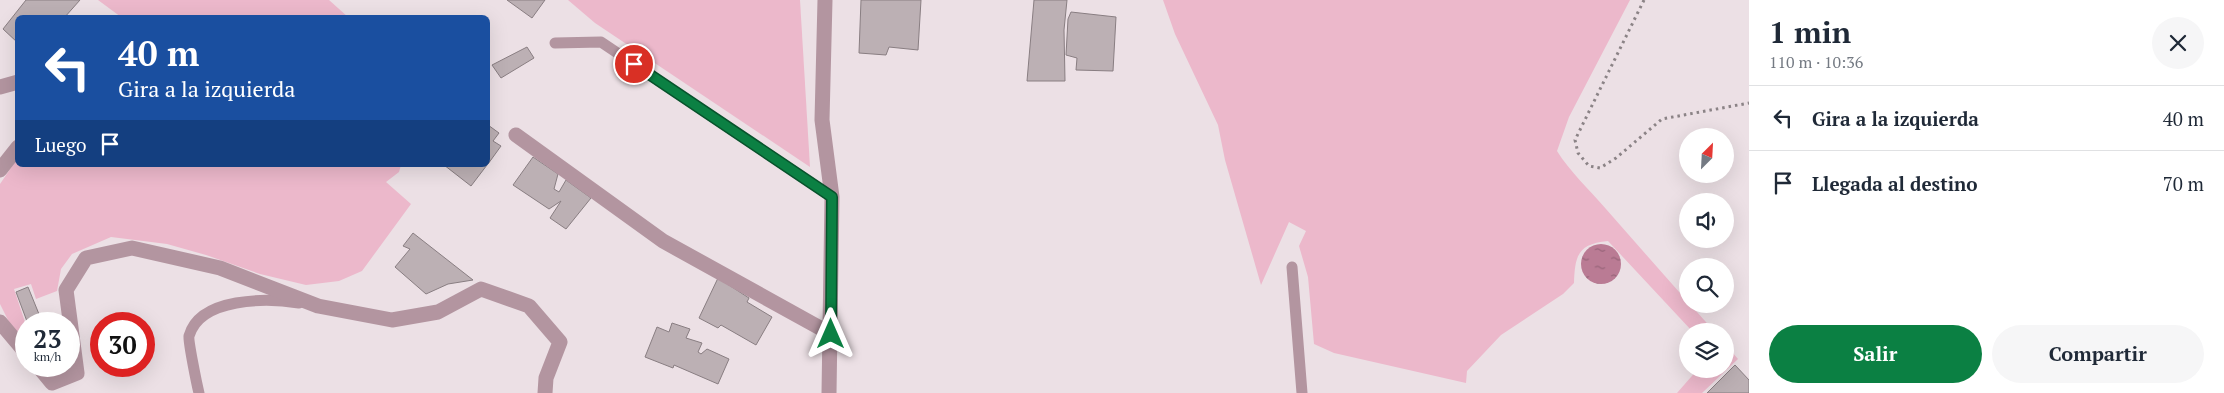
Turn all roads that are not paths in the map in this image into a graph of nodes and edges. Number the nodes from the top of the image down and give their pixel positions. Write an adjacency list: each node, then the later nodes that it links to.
1 (825, 0): 8 (street)
2 (554, 43): 8 (lane)
3 (15, 83): 4 (street)
4 (0, 87)
5 (516, 135): 13 (street)
6 (15, 150): 7 (street)
7 (0, 170)
8 (832, 197): 13 (street)
9 (1292, 267): 20 (lane)
10 (318, 306): 11 (street); 17 (lane); 18 (street)
11 (69, 312)
12 (0, 322): 14 (street)
13 (831, 334): 19 (street)
14 (15, 340)
15 (47, 377): 16 (street)
16 (67, 377)
17 (199, 393)
18 (545, 393)
19 (829, 393)
20 (1302, 393)

